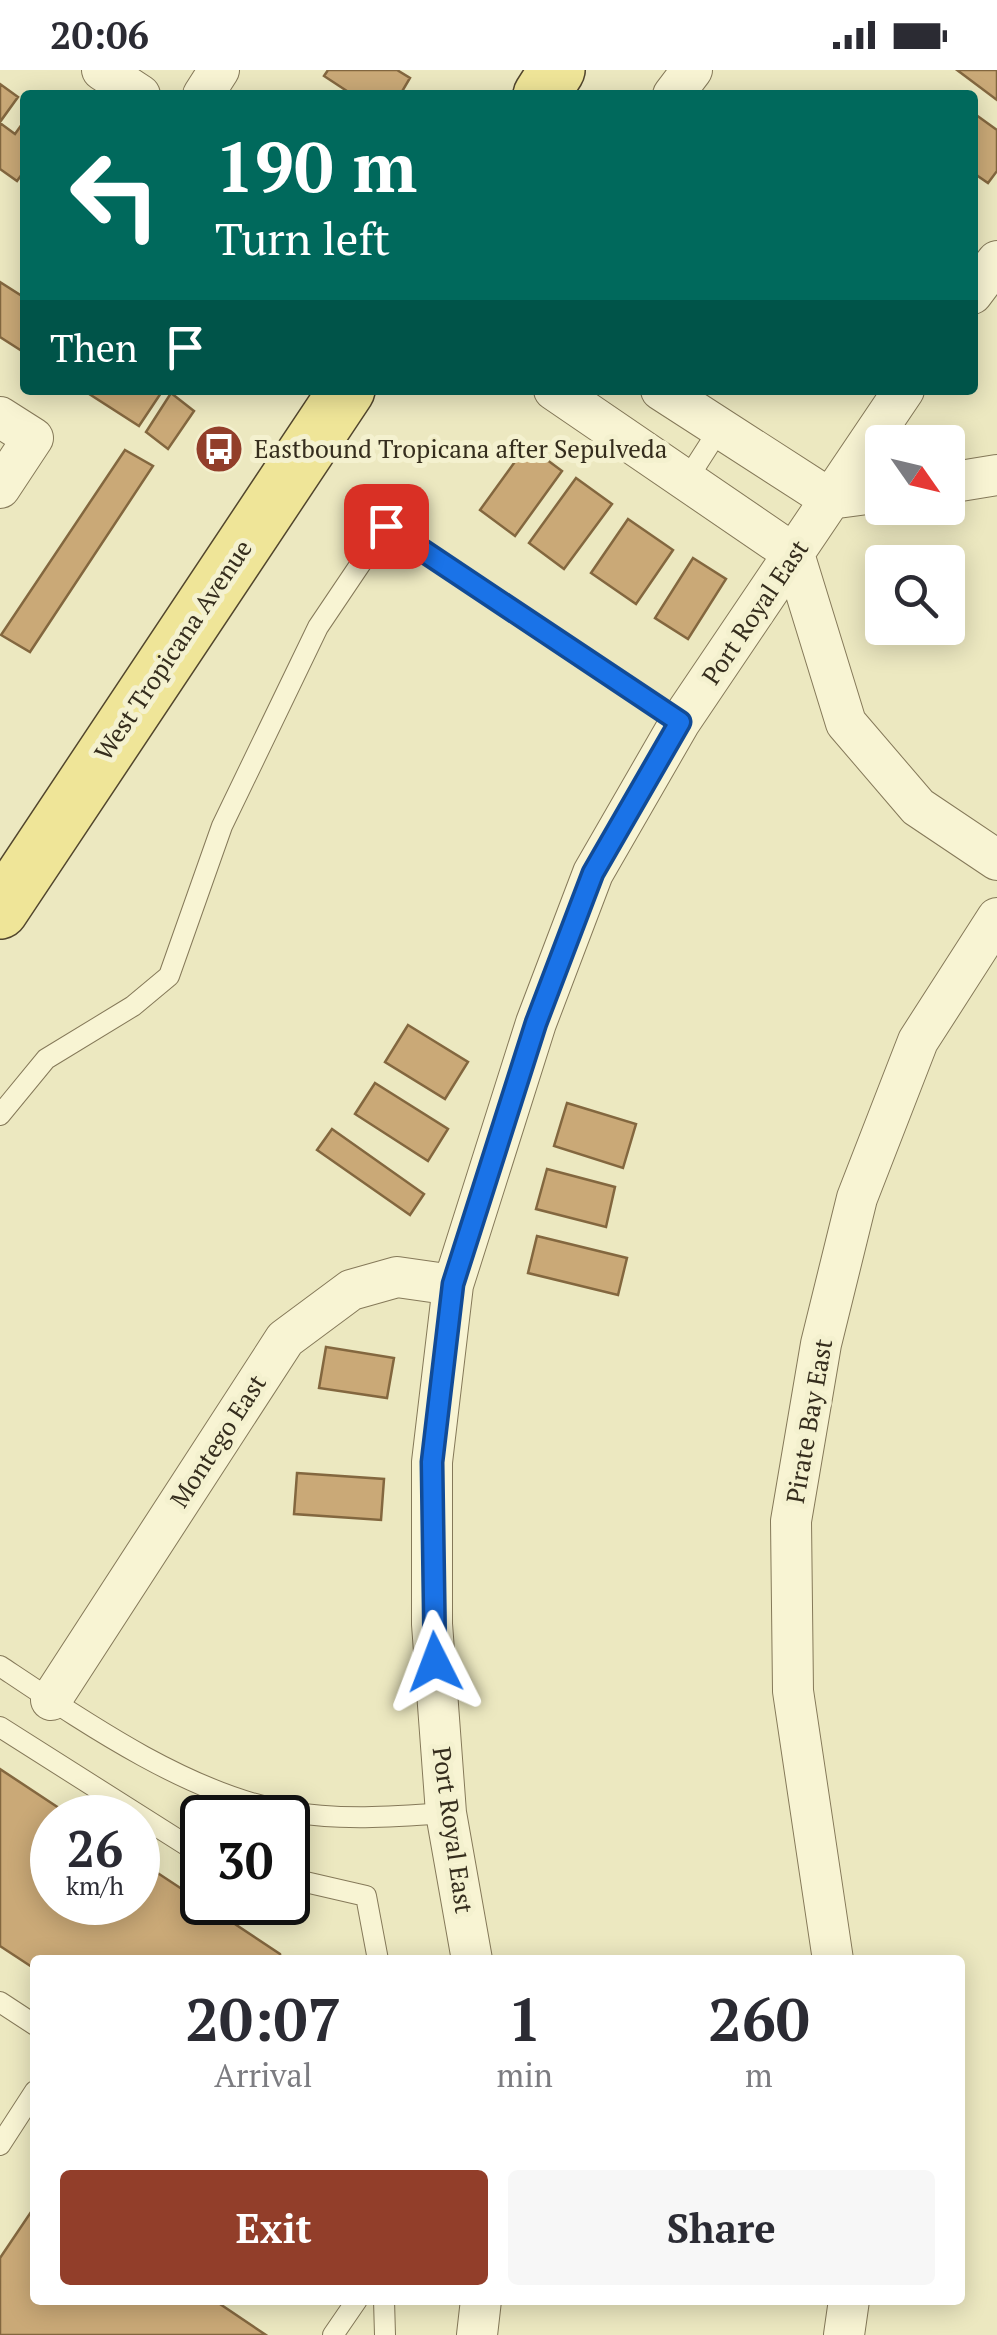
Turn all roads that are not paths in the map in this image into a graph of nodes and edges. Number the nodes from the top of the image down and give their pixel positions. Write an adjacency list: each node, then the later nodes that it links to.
1 (102, 70): 3 (street)
2 (692, 70): 4 (street)
3 (132, 90)
4 (677, 90)
5 (997, 262): 6 (street)
6 (978, 286)
7 (344, 395): 21 (main road, West Tropicana Avenue)
8 (562, 395): 14 (street)
9 (669, 395): 12 (street)
10 (901, 395): 18 (street, Port Royal East)
11 (0, 417): 16 (street)
12 (720, 428): 14 (lane); 18 (street)
13 (997, 475): 15 (street)
14 (688, 478): 18 (street)
15 (965, 480)
16 (0, 488)
17 (865, 500): 18 (street)
18 (812, 527): 19 (street, Port Royal East); 20 (street)
19 (680, 722): 23 (lane); 24 (street, Port Royal East)
20 (997, 860)
21 (0, 911)
22 (997, 918): 33 (street, Pirate Bay East)
23 (0, 1115)
24 (453, 1284): 26 (street, Montego East); 28 (street, Port Royal East)
25 (0, 1666): 26 (lane)
26 (50, 1700): 28 (lane)
27 (0, 1726): 29 (lane)
28 (446, 1813): 32 (street, Port Royal East)
29 (180, 1841)
30 (310, 1883): 31 (lane)
31 (377, 1955)
32 (471, 1955)
33 (831, 1955)
34 (0, 2002): 35 (lane)
35 (30, 2022)
36 (30, 2099): 37 (lane)
37 (0, 2145)
38 (354, 2305): 42 (lane)
39 (384, 2305): 43 (lane)
40 (480, 2305): 44 (street)
41 (849, 2305): 45 (street)
42 (333, 2335)
43 (385, 2335)
44 (477, 2335)
45 (844, 2335)

